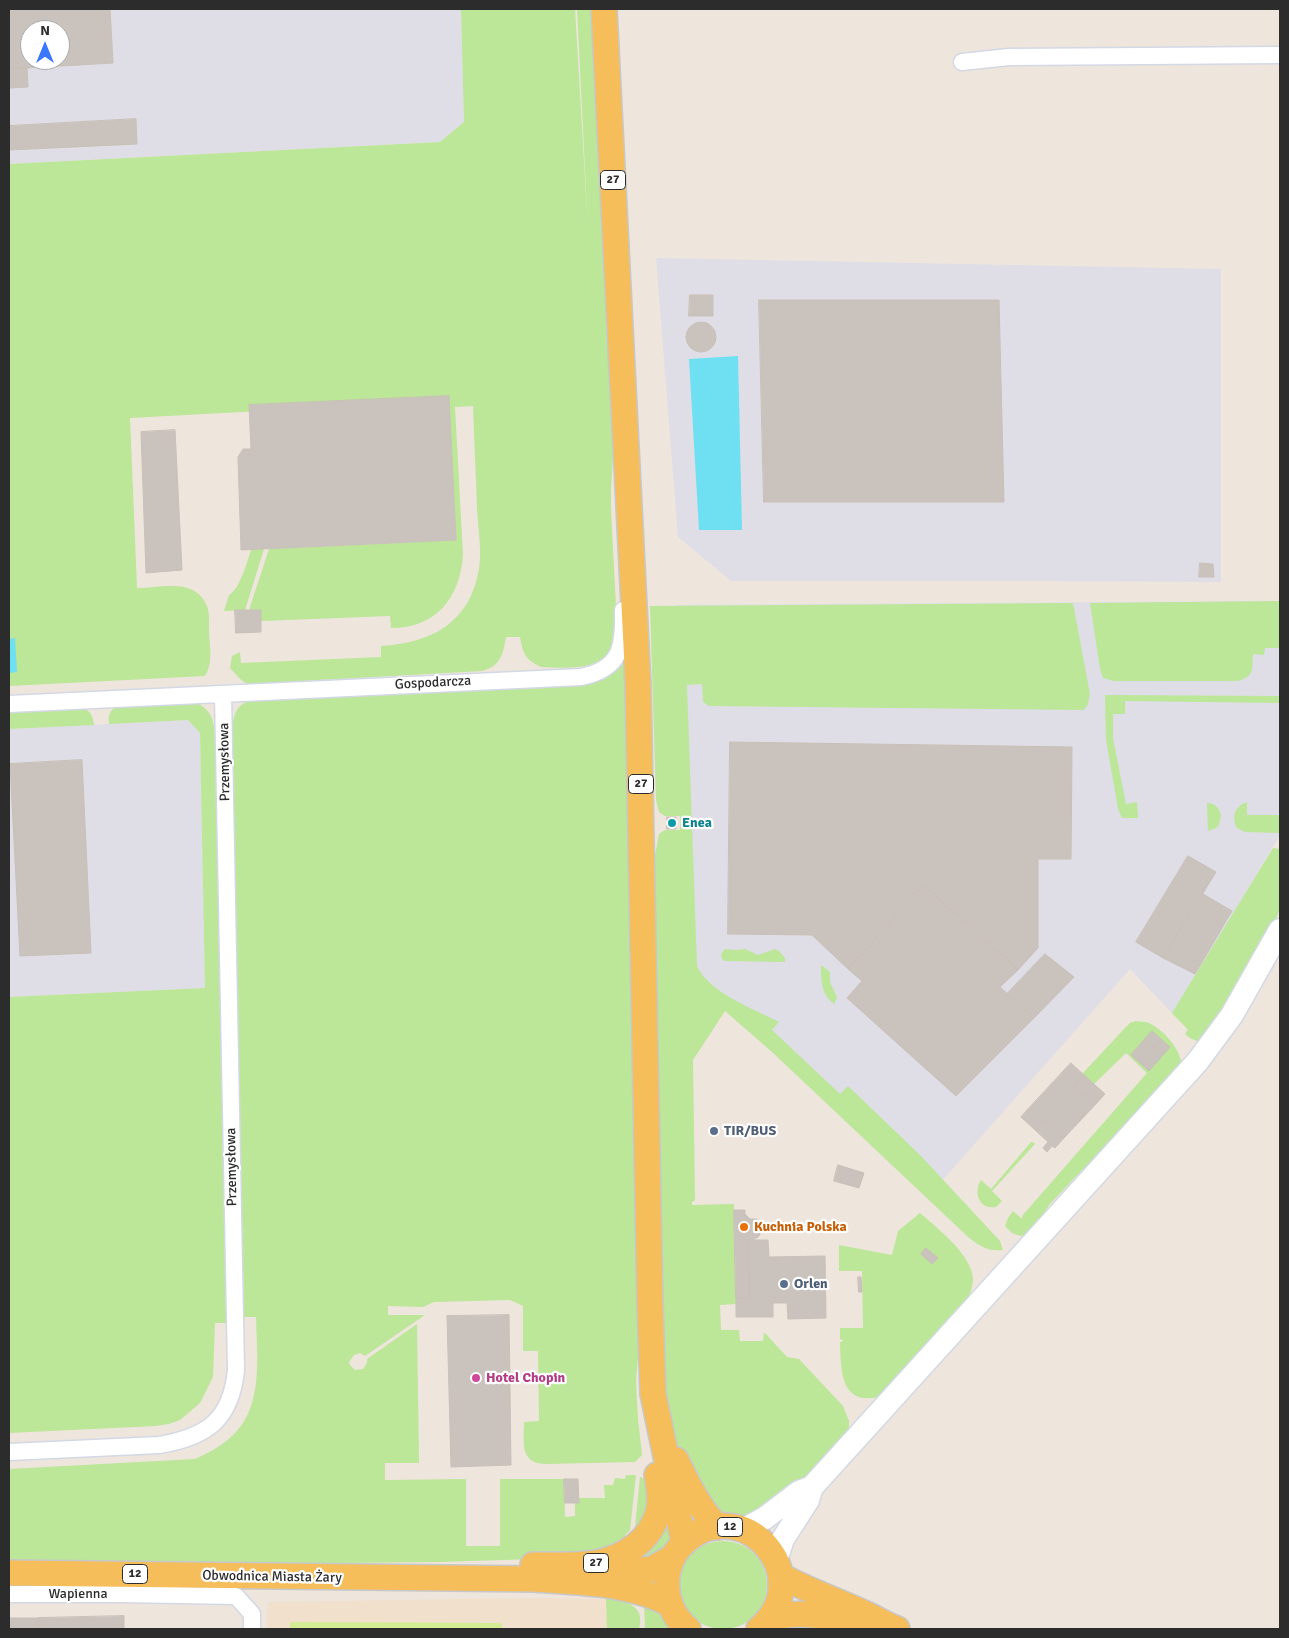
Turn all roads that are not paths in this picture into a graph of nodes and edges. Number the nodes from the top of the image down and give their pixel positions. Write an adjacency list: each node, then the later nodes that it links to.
1 (604, 9): 4 (main road, 27)
2 (1280, 55): 3 (street)
3 (962, 62)
4 (625, 424): 5 (street, Gospodarcza); 8 (main road, 27)
5 (223, 694): 6 (street, Gospodarcza); 10 (street, Przemysłowa)
6 (9, 704)
7 (1280, 930): 11 (street)
8 (650, 1304): 9 (main road, 27); 17 (main road, 27)
9 (660, 1429): 12 (main road, 27); 14 (main road, 27)
10 (9, 1452)
11 (812, 1487): 13 (street); 15 (street)
12 (717, 1527): 13 (main road, 12); 14 (main road, 12)
13 (743, 1530): 15 (main road, 12)
14 (678, 1550): 18 (main road, 12); 20 (main road, 12)
15 (778, 1568): 21 (main road, 12); 22 (main road, 12)
16 (9, 1574): 17 (main road, Obwodnica Miasta Żary / 12)
17 (337, 1578): 18 (main road, Obwodnica Miasta Żary / 12)
18 (535, 1579): 20 (main road, 12)
19 (9, 1594): 23 (street, Wapienna)
20 (680, 1621)
21 (764, 1625): 22 (main road, 12)
22 (891, 1627)
23 (252, 1629)

